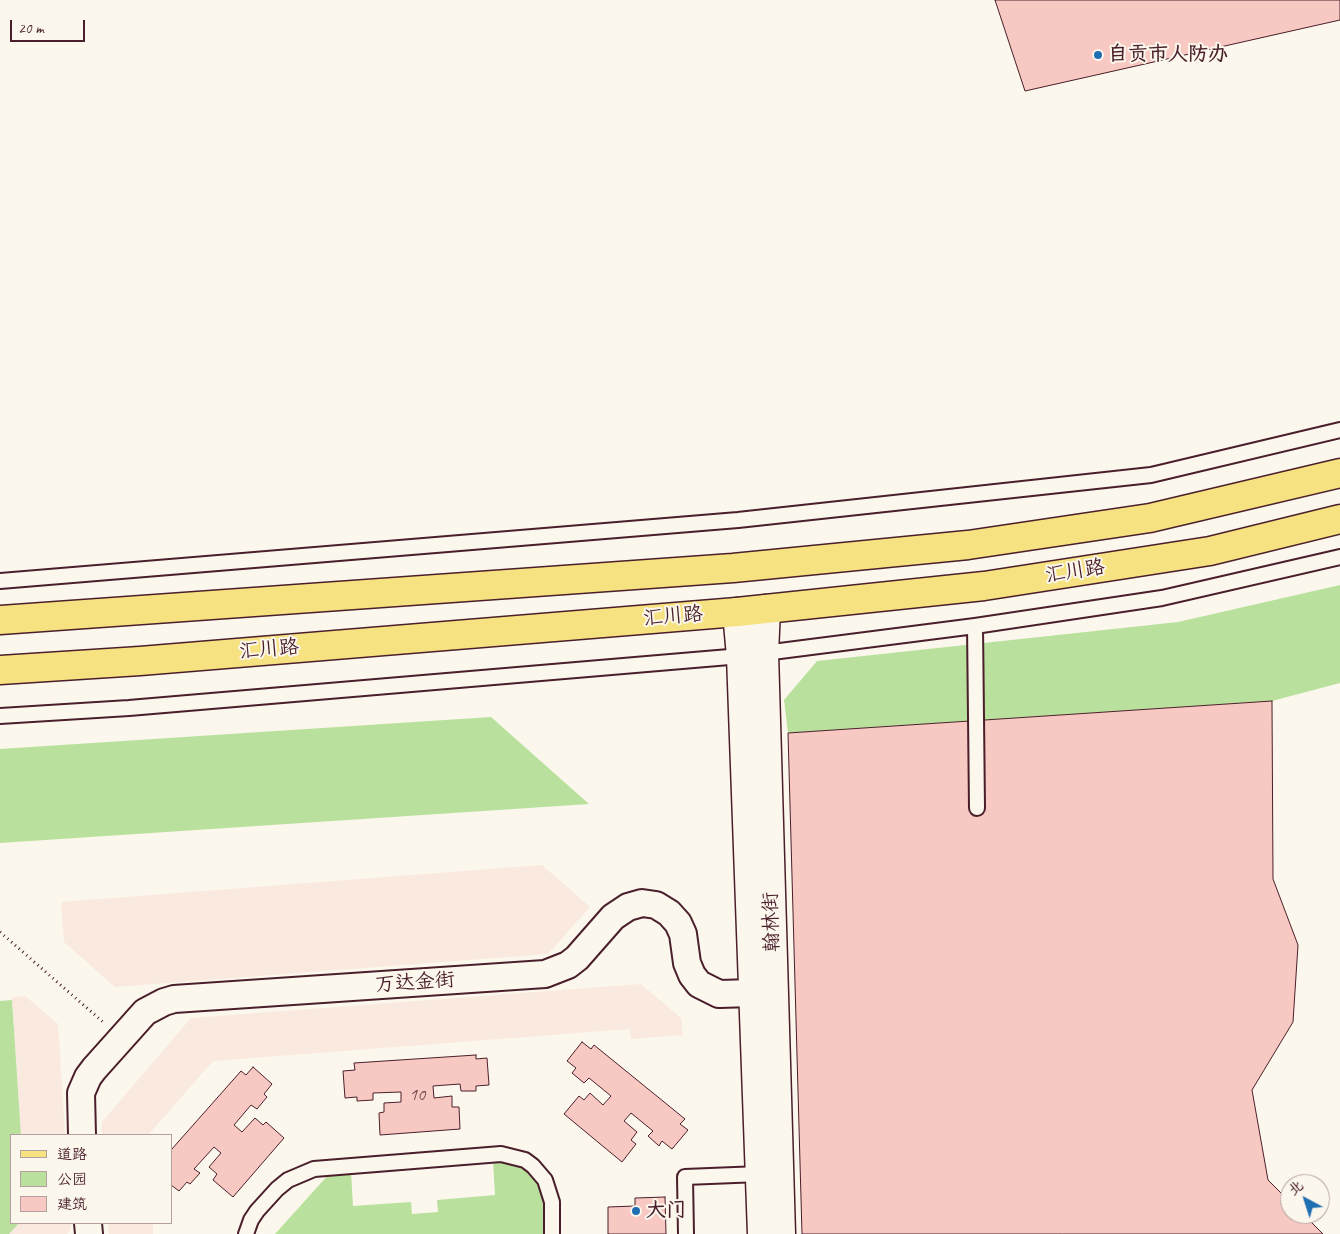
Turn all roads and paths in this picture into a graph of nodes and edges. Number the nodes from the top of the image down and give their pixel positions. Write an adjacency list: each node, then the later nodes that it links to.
1 (1340, 430): 5 (lane)
2 (1340, 473): 8 (main road)
3 (1340, 519): 6 (main road, 汇川路)
4 (1340, 557): 9 (lane)
5 (0, 581)
6 (766, 609): 7 (main road, 汇川路); 10 (street, 翰林街)
7 (737, 612): 10 (street, 翰林街); 11 (main road, 汇川路)
8 (0, 620)
9 (975, 626): 10 (lane); 13 (lane)
10 (753, 655): 12 (lane); 15 (street, 翰林街); 23 (street, 翰林街)
11 (0, 670)
12 (0, 716)
13 (977, 808)
14 (0, 932): 16 (path)
15 (753, 993): 16 (street, 万达金街); 18 (street, 翰林街)
16 (121, 1038): 17 (street, 万达金街)
17 (82, 1134)
18 (760, 1174): 21 (lane); 22 (street, 翰林街)
19 (246, 1234): 20 (lane)
20 (552, 1234)
21 (686, 1234)
22 (762, 1234)
23 (781, 1234)

